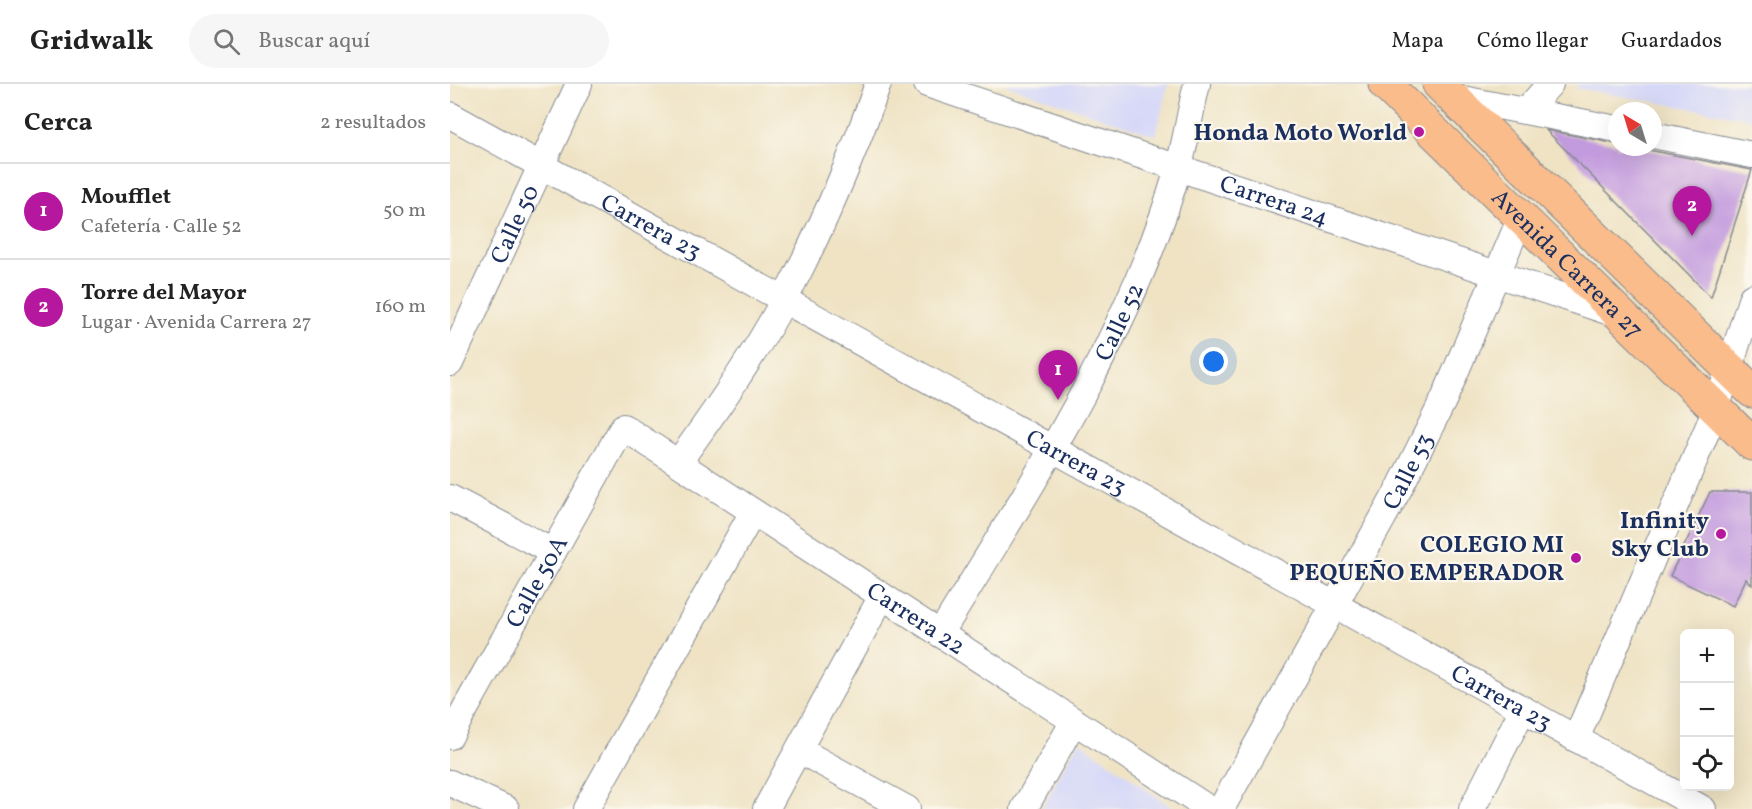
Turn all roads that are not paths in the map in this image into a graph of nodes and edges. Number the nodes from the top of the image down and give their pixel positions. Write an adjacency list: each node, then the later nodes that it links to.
1 (579, 84): 14 (street, Calle 50)
2 (878, 84): 19 (street)
3 (927, 84): 15 (street, Carrera 24)
4 (1197, 84): 15 (street, Calle 52)
5 (1385, 84): 16 (highway, Avenida Carrera 27)
6 (1531, 84): 9 (street)
7 (1550, 84): 9 (street)
8 (1446, 90): 9 (street); 22 (highway, Avenida Carrera 27)
9 (1526, 111): 11 (street)
10 (450, 115): 14 (street, Carrera 23)
11 (1608, 127)
12 (1662, 137): 13 (street)
13 (1752, 155)
14 (541, 165): 19 (street, Carrera 23); 21 (street, Calle 50)
15 (1178, 168): 17 (street, Carrera 24); 26 (street, Calle 52)
16 (1521, 217): 17 (street, Calle 53); 20 (highway, Avenida Carrera 27)
17 (1498, 275): 20 (street, Carrera 24); 32 (street, Calle 53)
18 (1752, 297): 22 (street)
19 (784, 299): 26 (street, Carrera 23); 27 (street)
20 (1622, 316): 23 (highway, Avenida Carrera 27)
21 (450, 363)
22 (1744, 379): 23 (street)
23 (1716, 409): 25 (highway, Avenida Carrera 27); 37 (street)
24 (623, 427): 27 (street, Carrera 22); 30 (street, Calle 50A)
25 (1752, 444)
26 (1054, 449): 32 (street, Carrera 23); 33 (street, Calle 52)
27 (678, 463): 29 (street, Carrera 22)
28 (450, 498): 30 (street)
29 (753, 512): 31 (street, Carrera 22); 41 (street)
30 (553, 552): 36 (street, Calle 50A)
31 (882, 596): 33 (street, Carrera 22); 38 (street)
32 (1335, 605): 34 (street, Carrera 23); 46 (street, Calle 53)
33 (940, 634): 35 (street, Carrera 22)
34 (1523, 709): 37 (street, Carrera 23); 47 (street)
35 (1074, 721): 44 (street); 45 (street, Carrera 22)
36 (450, 736)
37 (1576, 739): 48 (street, Carrera 23)
38 (799, 750): 42 (street); 43 (street)
39 (450, 783): 40 (street)
40 (507, 809)
41 (586, 809)
42 (766, 809)
43 (907, 809)
44 (1024, 809)
45 (1209, 809)
46 (1221, 809)
47 (1472, 809)
48 (1703, 809)

